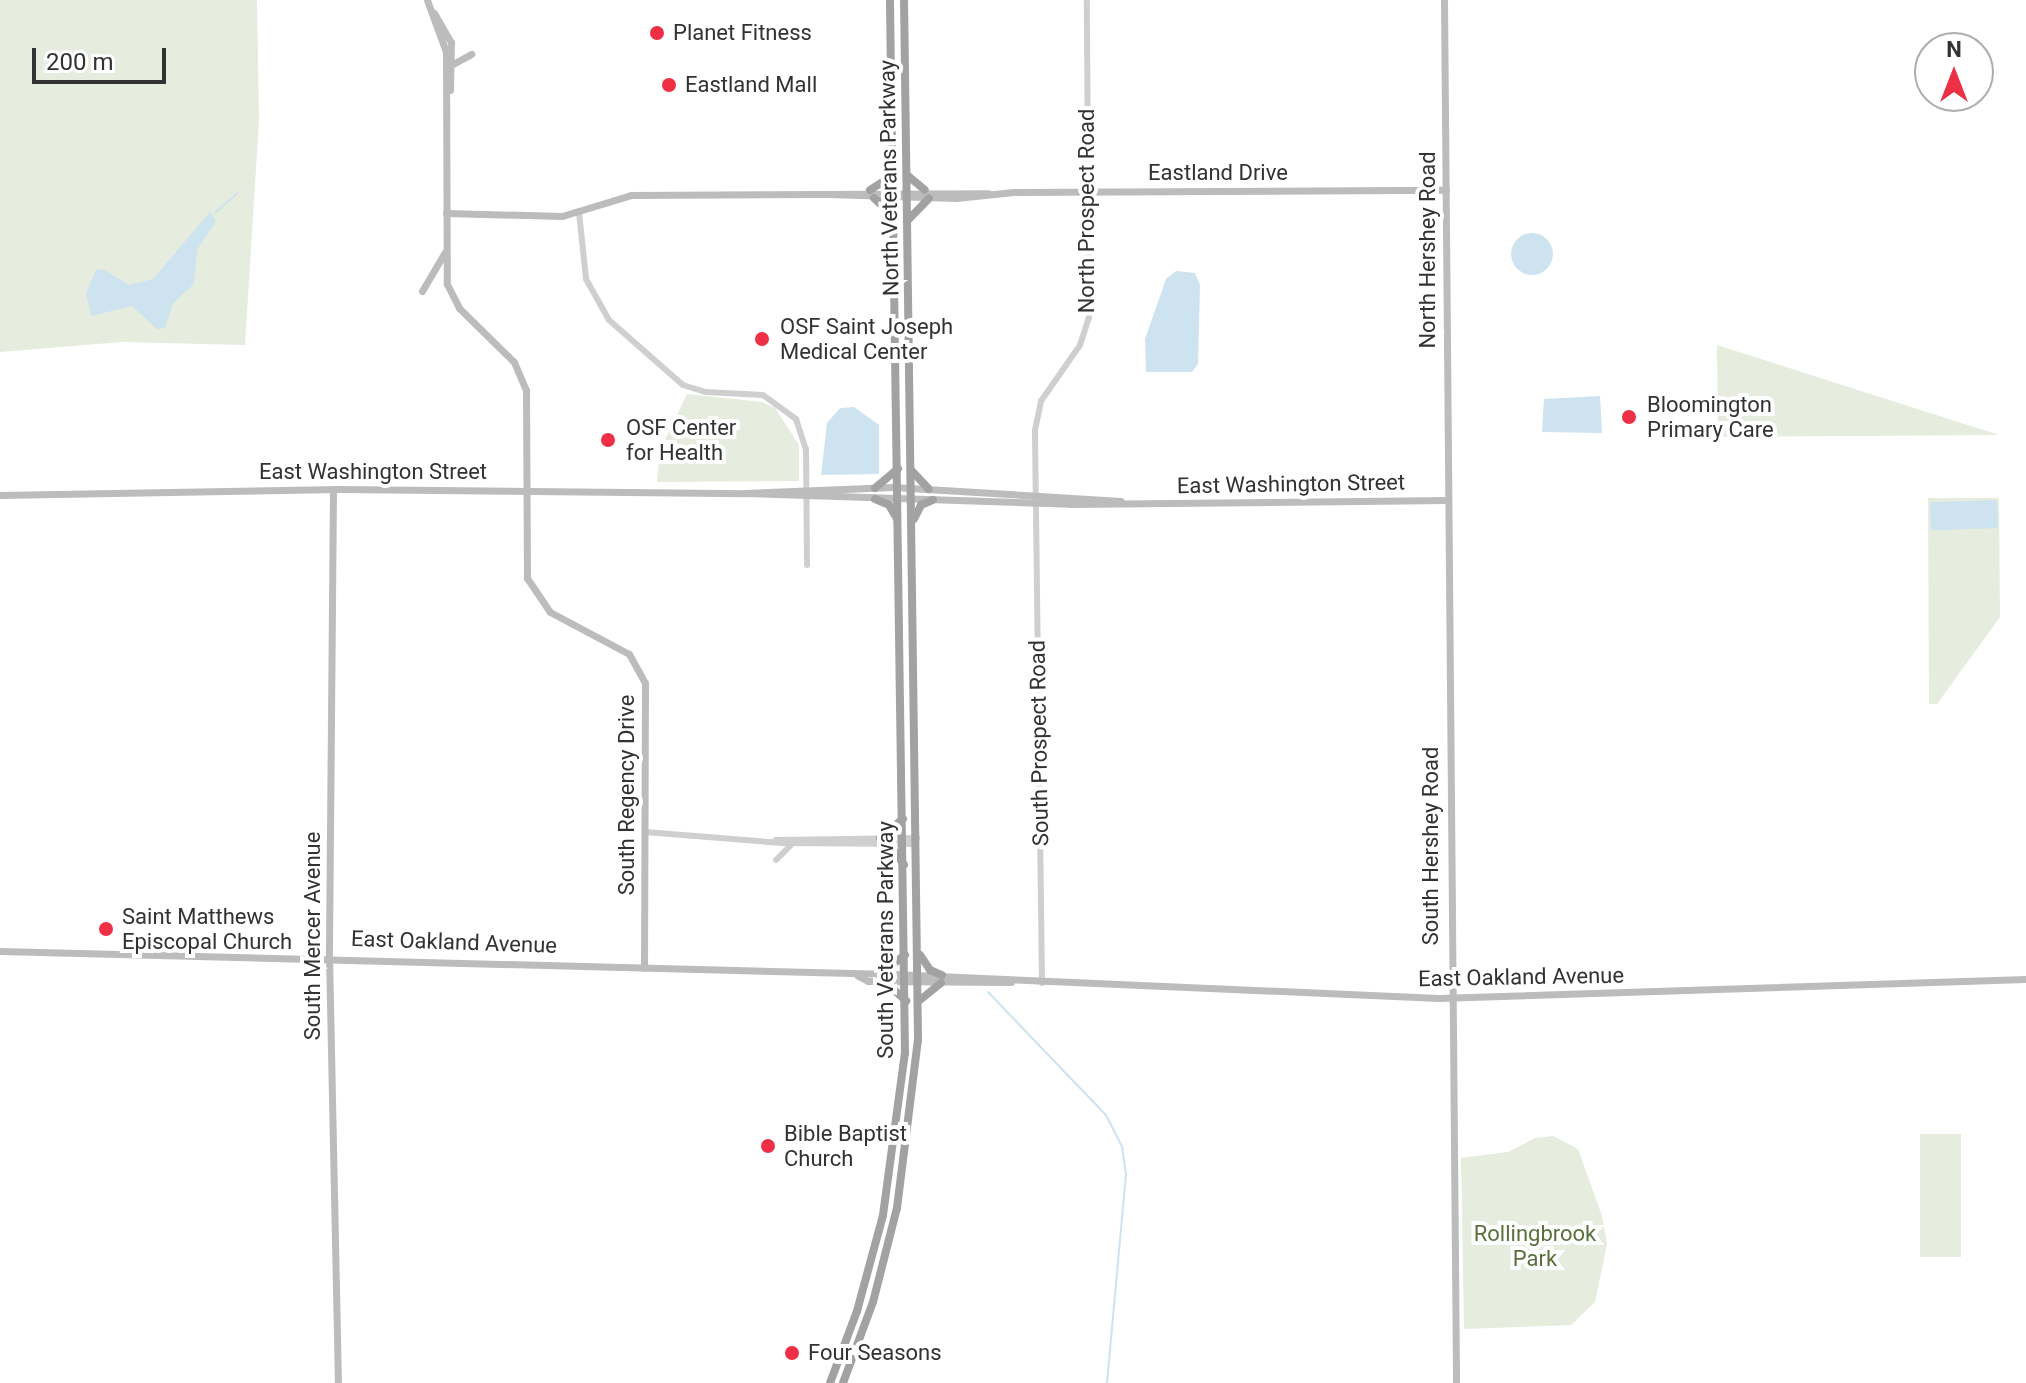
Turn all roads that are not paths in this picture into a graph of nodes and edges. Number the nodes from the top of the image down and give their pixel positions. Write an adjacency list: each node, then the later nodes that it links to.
1 (427, 0): 6 (main road)
2 (1087, 0): 13 (street, North Prospect Road)
3 (1444, 0): 12 (main road, North Hershey Road)
4 (891, 1): 10 (highway, North Veterans Parkway)
5 (904, 2): 11 (highway, North Veterans Parkway)
6 (431, 11): 8 (main road); 9 (main road)
7 (471, 54): 8 (main road)
8 (453, 64): 9 (main road)
9 (449, 104): 19 (main road, South Regency Drive)
10 (894, 174): 14 (highway); 15 (highway, North Veterans Parkway)
11 (906, 174): 16 (highway, North Veterans Parkway); 17 (highway)
12 (1446, 190): 13 (main road, Eastland Drive); 41 (main road, North Hershey Road)
13 (1088, 192): 17 (main road, Eastland Drive); 39 (street, North Prospect Road)
14 (872, 194): 15 (main road, Eastland Drive); 18 (main road, Eastland Drive); 20 (highway)
15 (894, 194): 16 (main road, Eastland Drive); 20 (highway, North Veterans Parkway)
16 (906, 194): 17 (main road, Eastland Drive); 21 (highway, North Veterans Parkway)
17 (927, 194): 21 (highway)
18 (579, 212): 19 (main road, Eastland Drive); 27 (street)
19 (446, 213): 22 (main road, South Regency Drive)
20 (894, 218): 24 (highway, North Veterans Parkway)
21 (907, 220): 25 (highway, North Veterans Parkway)
22 (446, 250): 23 (main road); 32 (main road, South Regency Drive)
23 (422, 291)
24 (898, 468): 26 (highway, North Veterans Parkway); 28 (highway)
25 (911, 470): 29 (highway, North Veterans Parkway); 31 (highway)
26 (899, 487): 28 (main road, East Washington Street); 29 (main road, East Washington Street); 37 (highway, South Veterans Parkway)
27 (806, 488): 28 (main road, East Washington Street); 33 (main road, East Washington Street); 35 (street)
28 (875, 488)
29 (911, 488): 31 (main road, East Washington Street); 38 (highway, North Veterans Parkway)
30 (333, 489): 32 (main road, East Washington Street); 34 (main road, East Washington Street); 59 (main road, South Mercer Avenue)
31 (929, 489): 39 (main road, East Washington Street)
32 (525, 490): 33 (main road, East Washington Street); 46 (main road, South Regency Drive)
33 (746, 493): 35 (main road, East Washington Street)
34 (0, 495)
35 (807, 498): 36 (main road, East Washington Street); 44 (street)
36 (875, 499): 37 (main road, East Washington Street); 42 (highway)
37 (899, 499): 38 (main road, East Washington Street); 42 (highway, South Veterans Parkway)
38 (911, 499): 40 (main road, East Washington Street); 43 (highway, South Veterans Parkway)
39 (1035, 499): 40 (main road, East Washington Street); 41 (main road, East Washington Street); 66 (street, South Prospect Road)
40 (933, 500): 43 (highway)
41 (1448, 500): 67 (main road, South Hershey Road)
42 (899, 523): 45 (highway, South Veterans Parkway)
43 (912, 523): 50 (highway, South Veterans Parkway)
44 (807, 565)
45 (904, 818): 49 (highway, South Veterans Parkway); 51 (highway)
46 (645, 832): 48 (street); 60 (main road, South Regency Drive)
47 (804, 836): 48 (street); 51 (street); 53 (street)
48 (776, 840): 52 (street)
49 (904, 841): 50 (street); 51 (street); 55 (highway, South Veterans Parkway)
50 (917, 841): 58 (highway, South Veterans Parkway)
51 (881, 842): 53 (street); 55 (highway)
52 (794, 843): 53 (street); 54 (street)
53 (820, 843)
54 (776, 860)
55 (904, 866): 57 (highway, South Veterans Parkway)
56 (0, 951): 59 (main road, East Oakland Avenue)
57 (906, 954): 61 (highway); 62 (highway, South Veterans Parkway)
58 (919, 954): 63 (highway, South Veterans Parkway); 64 (highway)
59 (329, 955): 60 (main road, East Oakland Avenue); 70 (main road, South Mercer Avenue)
60 (644, 968): 61 (main road, East Oakland Avenue)
61 (882, 977): 62 (main road, East Oakland Avenue); 68 (highway)
62 (906, 978): 63 (main road, East Oakland Avenue); 68 (highway, South Veterans Parkway)
63 (919, 978): 64 (main road, East Oakland Avenue); 69 (highway, South Veterans Parkway)
64 (942, 979): 66 (main road, East Oakland Avenue); 69 (highway)
65 (2026, 979): 67 (main road, East Oakland Avenue)
66 (1042, 983): 67 (main road, East Oakland Avenue)
67 (1449, 998): 73 (main road, South Hershey Road)
68 (906, 1001): 71 (highway, South Veterans Parkway)
69 (919, 1001): 72 (highway, South Veterans Parkway)
70 (338, 1383)
71 (830, 1383)
72 (843, 1383)
73 (1456, 1383)

